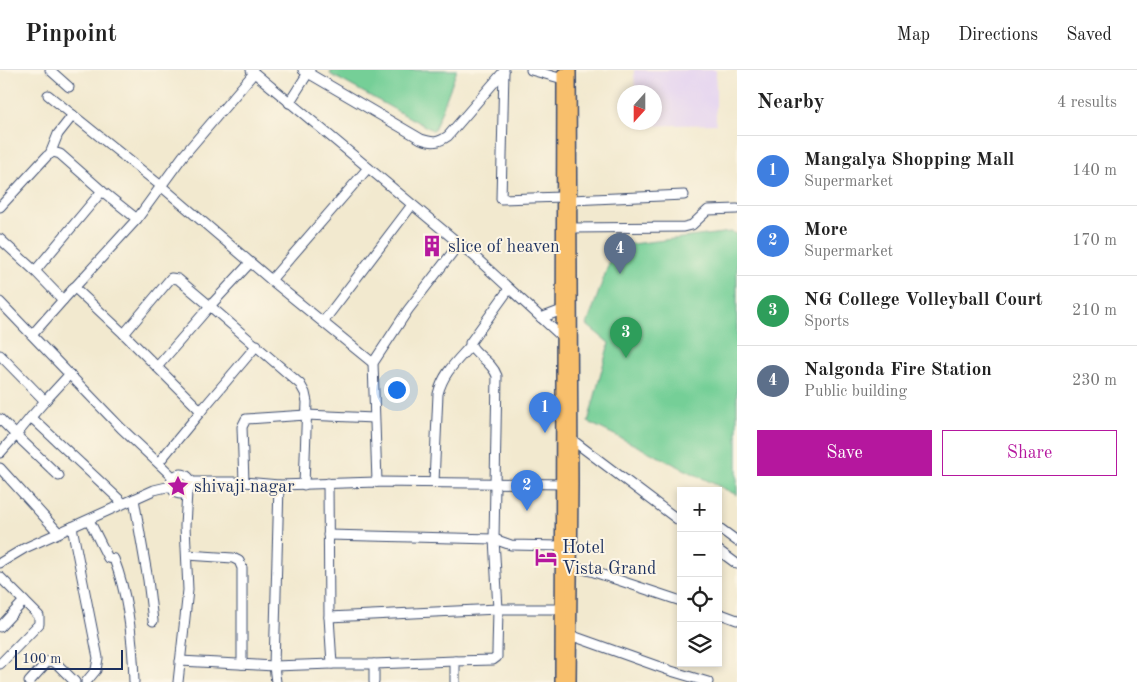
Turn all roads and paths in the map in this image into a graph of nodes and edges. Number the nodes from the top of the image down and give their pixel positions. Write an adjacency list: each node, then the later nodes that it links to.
1 (50, 70): 7 (street)
2 (504, 70): 4 (street); 16 (street)
3 (531, 70): 6 (street)
4 (307, 71): 9 (street)
5 (252, 72): 9 (street); 13 (street)
6 (565, 73): 16 (main road)
7 (69, 87)
8 (48, 95): 10 (street)
9 (289, 103): 12 (street)
10 (73, 115): 11 (street); 13 (street)
11 (50, 154): 14 (street); 18 (street)
12 (368, 168): 17 (street); 26 (street)
13 (161, 186): 20 (street); 24 (street)
14 (102, 191): 20 (street); 25 (street)
15 (684, 195): 16 (street)
16 (566, 199): 21 (main road); 32 (main road)
17 (412, 204): 23 (street); 34 (street)
18 (0, 207)
19 (737, 209): 21 (street)
20 (137, 218): 27 (street)
21 (571, 228): 51 (main road)
22 (0, 239): 25 (street)
23 (459, 244): 28 (street); 41 (street)
24 (250, 263): 26 (street); 31 (street)
25 (35, 271): 29 (street)
26 (271, 280): 34 (street)
27 (74, 286): 29 (street); 35 (street)
28 (509, 289): 33 (street); 39 (street)
29 (63, 300): 36 (street)
30 (0, 302): 36 (street)
31 (210, 306): 35 (street); 38 (street); 42 (street)
32 (562, 310): 33 (street); 37 (main road)
33 (541, 318): 37 (street)
34 (323, 322): 41 (street)
35 (124, 334): 42 (street)
36 (32, 336): 43 (street)
37 (561, 336): 63 (main road)
38 (257, 345): 45 (street); 46 (street)
39 (471, 345): 60 (street); 61 (street)
40 (0, 355): 44 (street)
41 (373, 362): 48 (street)
42 (157, 367): 45 (street)
43 (69, 375): 44 (street); 53 (street)
44 (45, 401): 47 (street)
45 (201, 411): 53 (street)
46 (306, 415): 48 (street); 58 (street); 65 (street)
47 (31, 417): 50 (street); 69 (street)
48 (374, 418): 59 (street)
49 (0, 419): 50 (street)
50 (16, 435): 52 (street); 55 (street)
51 (571, 439): 63 (main road); 70 (street)
52 (0, 453)
53 (159, 462): 56 (street)
54 (0, 468): 74 (street)
55 (59, 476)
56 (173, 477): 57 (street); 66 (street)
57 (191, 482): 58 (street); 67 (street)
58 (244, 482): 64 (street)
59 (377, 482): 60 (street); 62 (street)
60 (434, 482): 61 (street)
61 (494, 482): 63 (street); 76 (street)
62 (328, 483): 65 (street); 75 (street)
63 (566, 484): 78 (main road); 83 (main road)
64 (279, 485): 65 (street); 101 (street)
65 (304, 485)
66 (171, 486): 67 (street); 68 (street)
67 (186, 492): 80 (street)
68 (134, 499): 69 (street); 92 (street)
69 (123, 503): 71 (street)
70 (677, 519)
71 (89, 520): 72 (street); 105 (street)
72 (72, 527): 74 (street); 104 (street)
73 (722, 530): 77 (street)
74 (58, 532): 81 (street)
75 (328, 535): 76 (street); 90 (street)
76 (494, 539): 78 (street); 87 (street)
77 (737, 541)
78 (561, 546): 88 (main road)
79 (722, 553): 82 (street)
80 (187, 555): 95 (street); 98 (street)
81 (0, 563)
82 (737, 564)
83 (570, 566): 85 (street); 94 (main road)
84 (0, 577): 86 (street)
85 (677, 600)
86 (24, 601): 93 (street); 97 (street)
87 (498, 609): 88 (street); 90 (street); 96 (street)
88 (561, 609): 110 (main road)
89 (722, 614): 91 (street)
90 (329, 617): 99 (street)
91 (737, 620)
92 (153, 621)
93 (0, 627)
94 (570, 635): 111 (main road); 112 (street)
95 (180, 661): 98 (street); 106 (street)
96 (454, 661): 100 (street); 109 (street)
97 (0, 664)
98 (242, 664): 101 (street)
99 (332, 664): 100 (street); 101 (street)
100 (374, 664): 108 (street)
101 (274, 666): 107 (street)
102 (29, 682): 103 (street)
103 (75, 682)
104 (86, 682)
105 (134, 682)
106 (178, 682)
107 (276, 682)
108 (374, 682)
109 (455, 682)
110 (561, 682)
111 (570, 682)
112 (708, 682)

